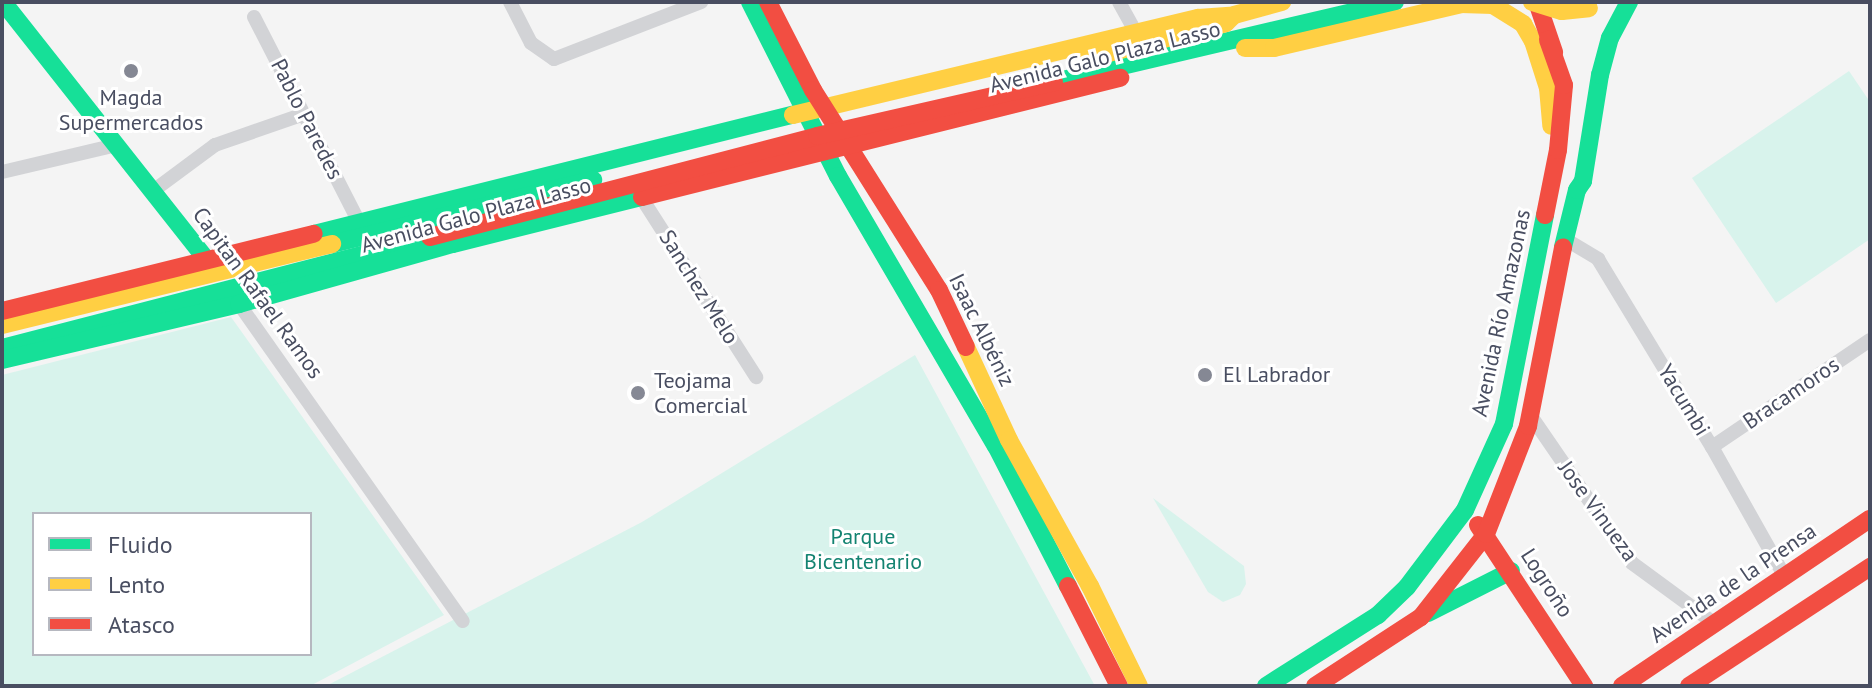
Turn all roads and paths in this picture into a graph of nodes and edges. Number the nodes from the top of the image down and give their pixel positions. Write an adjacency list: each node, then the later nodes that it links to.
1 (510, 2): 2 (street)
2 (701, 2)
3 (750, 2): 21 (main road, Isaac Albéniz)
4 (768, 2): 20 (main road, Isaac Albéniz)
5 (1119, 2): 17 (street)
6 (1256, 2): 15 (main road)
7 (1282, 2): 13 (main road)
8 (1395, 2): 16 (main road)
9 (1532, 2): 10 (main road, bridge); 27 (main road, Avenida Río Amazonas)
10 (1601, 2)
11 (1629, 2): 28 (main road)
12 (5, 12): 22 (main road, Capitan Rafael Ramos)
13 (1234, 15): 15 (main road, Avenida Galo Plaza Lasso); 20 (main road, Avenida Galo Plaza Lasso)
14 (254, 17): 19 (street, Pablo Paredes)
15 (1198, 18): 17 (main road, Avenida Galo Plaza Lasso)
16 (1319, 22): 18 (main road, Avenida Galo Plaza Lasso); 20 (main road, Avenida Galo Plaza Lasso)
17 (1136, 33): 20 (main road, Avenida Galo Plaza Lasso)
18 (1245, 48): 20 (main road, Avenida Galo Plaza Lasso); 27 (main road)
19 (304, 114): 24 (street); 26 (street, Pablo Paredes)
20 (835, 126): 21 (main road, Avenida Galo Plaza Lasso); 21 (main road, Avenida Galo Plaza Lasso); 38 (main road, Isaac Albéniz)
21 (814, 131): 25 (main road, Avenida Galo Plaza Lasso); 26 (main road, Avenida Galo Plaza Lasso); 29 (main road, Avenida Galo Plaza Lasso); 30 (main road, Avenida Galo Plaza Lasso); 38 (main road, Isaac Albéniz)
22 (116, 145): 23 (street); 24 (main road, Capitan Rafael Ramos)
23 (2, 172)
24 (153, 191): 29 (main road, Capitan Rafael Ramos)
25 (641, 197): 30 (main road, Avenida Galo Plaza Lasso); 36 (street, Sanchez Melo)
26 (359, 222): 29 (main road, Avenida Galo Plaza Lasso)
27 (1541, 237): 40 (main road, Avenida Río Amazonas)
28 (1565, 239): 37 (main road); 39 (street, Yacumbi)
29 (210, 265): 30 (main road, Capitan Rafael Ramos); 31 (main road, Avenida Galo Plaza Lasso); 32 (main road, Avenida Galo Plaza Lasso)
30 (234, 297): 34 (main road, Avenida Galo Plaza Lasso); 35 (main road, Avenida Galo Plaza Lasso); 47 (street, Capitan Rafael Ramos)
31 (2, 311)
32 (2, 325)
33 (1870, 340): 39 (street, Bracamoros)
34 (2, 348)
35 (2, 360)
36 (756, 377)
37 (1531, 416): 42 (main road); 48 (street, Jose Vinueza)
38 (1002, 443): 49 (main road, Isaac Albéniz); 50 (main road, Isaac Albéniz)
39 (1712, 447): 45 (street, Yacumbi)
40 (1465, 510): 42 (main road, Logroño); 51 (main road, Avenida Río Amazonas)
41 (1870, 519): 45 (main road, Avenida de la Prensa)
42 (1486, 534): 44 (main road, Logroño); 46 (main road)
43 (1870, 567): 55 (main road)
44 (1511, 571): 46 (main road); 53 (main road, Logroño)
45 (1785, 577): 48 (main road, Avenida de la Prensa)
46 (1421, 617): 52 (main road)
47 (463, 621)
48 (1715, 624): 54 (main road, Avenida de la Prensa)
49 (1119, 686)
50 (1139, 686)
51 (1266, 686)
52 (1315, 686)
53 (1584, 686)
54 (1622, 686)
55 (1689, 686)

